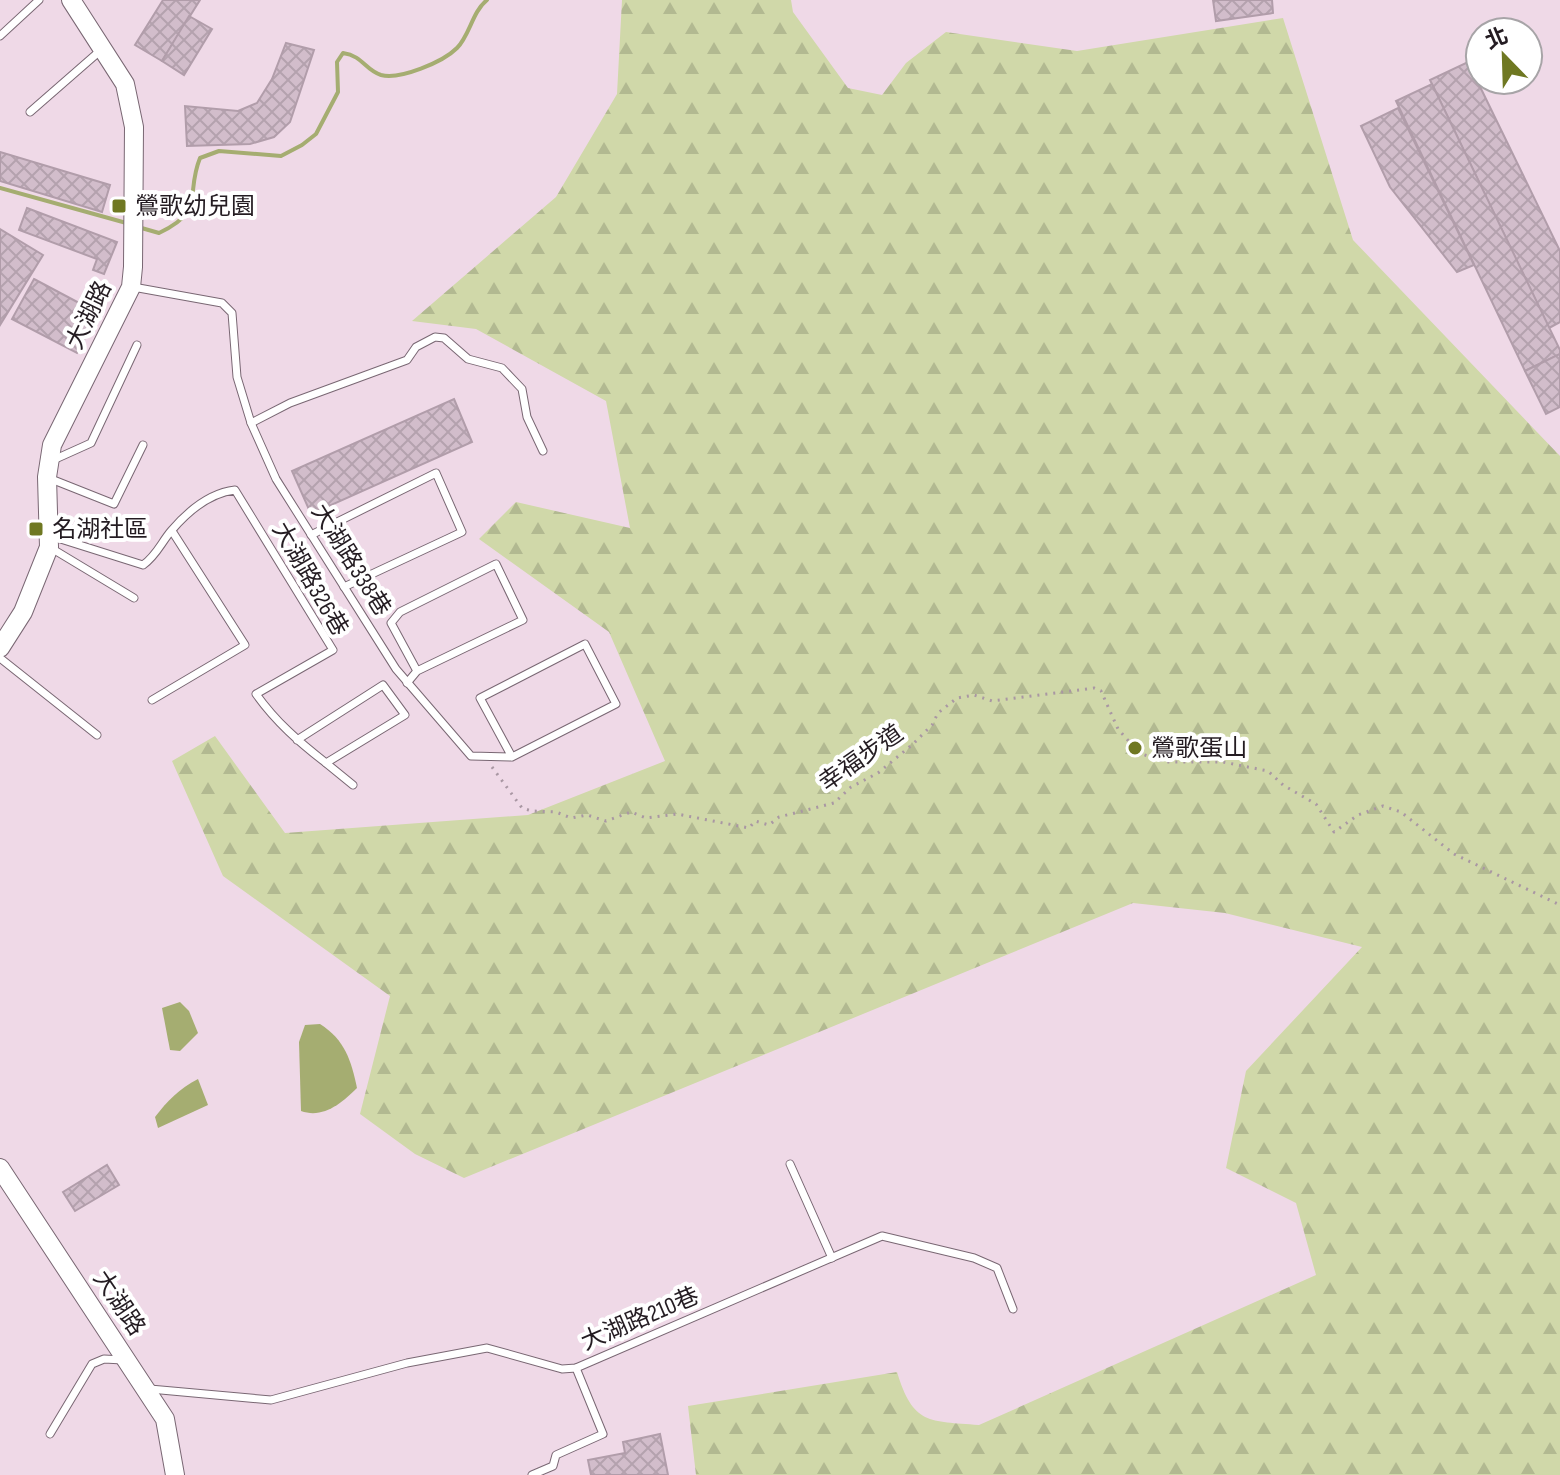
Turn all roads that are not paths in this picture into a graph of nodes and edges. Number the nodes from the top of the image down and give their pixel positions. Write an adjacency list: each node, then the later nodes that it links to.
1 (39, 0): 3 (lane)
2 (71, 0): 4 (street, 大湖路)
3 (0, 36)
4 (104, 47): 5 (lane); 6 (street, 大湖路)
5 (30, 112)
6 (131, 287): 8 (lane, 大湖路338巷); 11 (street, 大湖路)
7 (137, 345): 11 (lane)
8 (251, 423): 10 (lane); 13 (lane, 大湖路338巷)
9 (143, 445): 11 (lane)
10 (543, 451)
11 (48, 469): 14 (street, 大湖路)
12 (172, 531): 14 (lane, 大湖路326巷); 21 (lane); 23 (lane, 大湖路326巷)
13 (311, 535): 15 (lane, 大湖路338巷); 15 (lane)
14 (49, 541): 16 (lane); 17 (street, 大湖路)
15 (344, 587): 20 (lane, 大湖路338巷)
16 (134, 598)
17 (0, 648)
18 (0, 658): 22 (lane)
19 (417, 671): 19 (lane); 20 (lane)
20 (407, 683): 24 (lane, 大湖路338巷)
21 (152, 700)
22 (97, 735)
23 (297, 740): 25 (lane, 大湖路326巷); 25 (lane)
24 (512, 757): 24 (lane)
25 (326, 763): 26 (lane, 大湖路326巷)
26 (353, 785)
27 (790, 1164): 29 (lane)
28 (0, 1168): 31 (street, 大湖路)
29 (832, 1258): 30 (lane, 大湖路210巷); 32 (lane, 大湖路210巷)
30 (1013, 1309)
31 (129, 1361): 33 (street, 大湖路); 34 (lane)
32 (576, 1368): 33 (lane, 大湖路210巷); 36 (lane)
33 (147, 1389): 35 (street, 大湖路)
34 (50, 1434)
35 (175, 1475)
36 (532, 1475)

